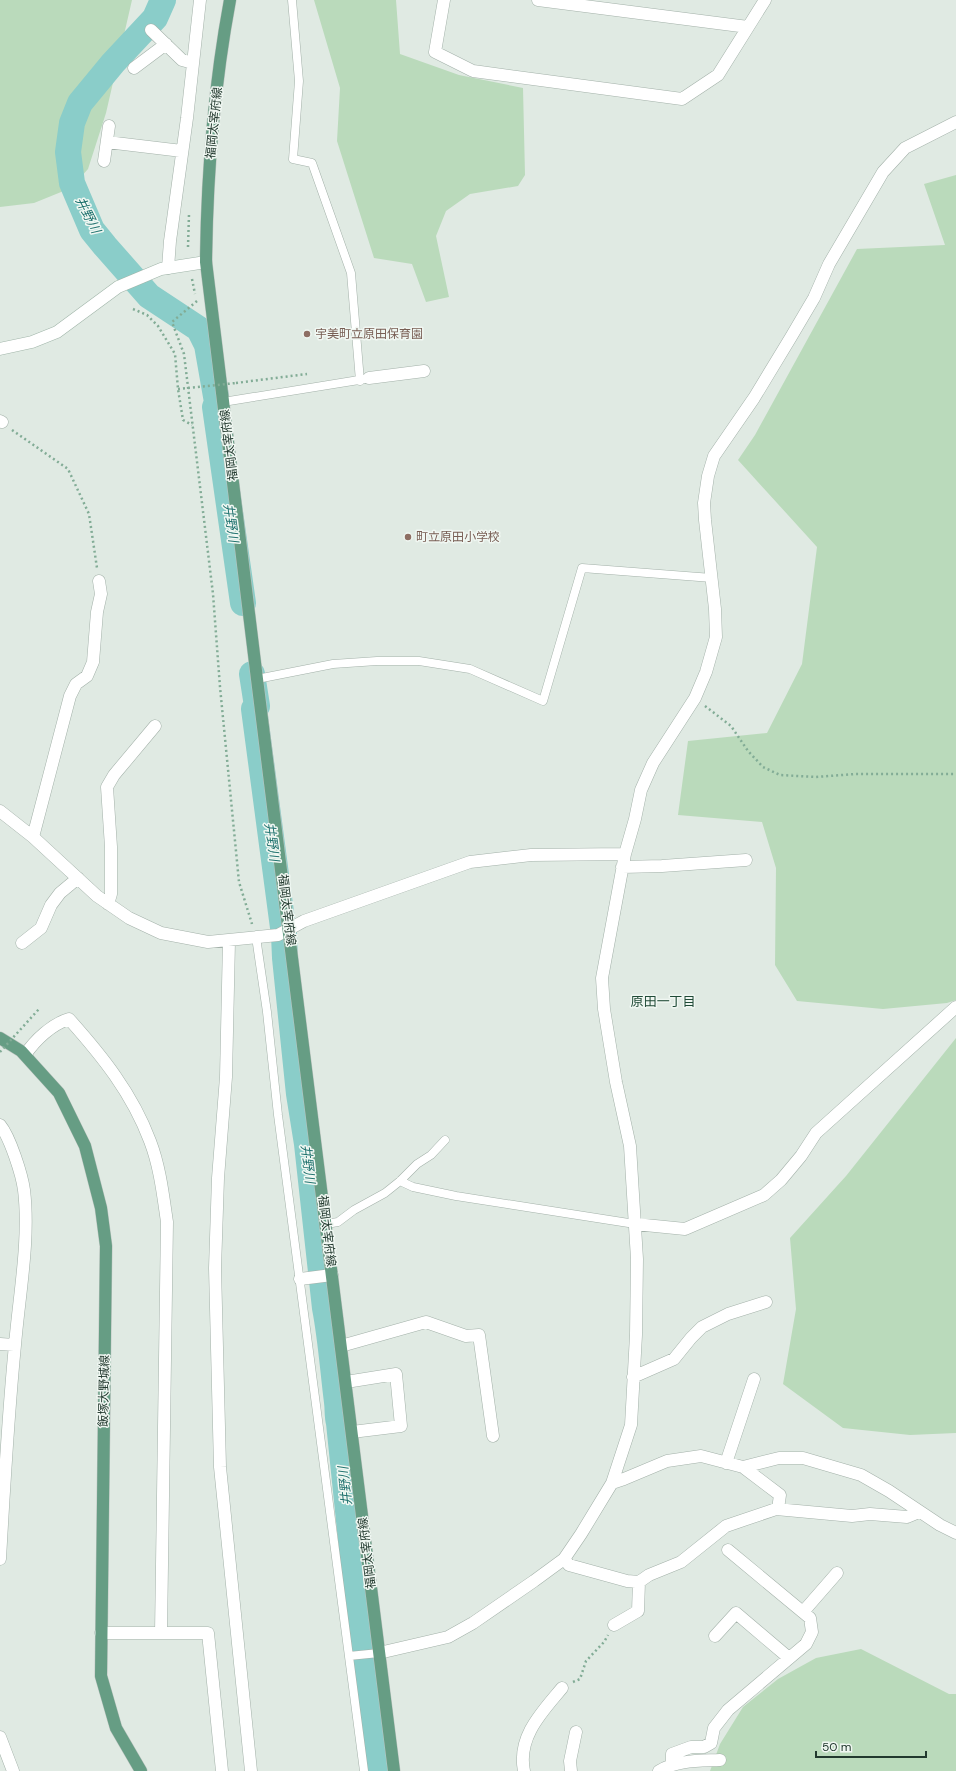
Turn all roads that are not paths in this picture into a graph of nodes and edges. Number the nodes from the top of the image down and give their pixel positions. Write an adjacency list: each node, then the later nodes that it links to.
1 (200, 0): 10 (street)
2 (230, 0): 17 (main road, 福岡太宰府線)
3 (292, 0): 21 (lane)
4 (444, 0): 7 (street)
5 (538, 0): 7 (street)
6 (765, 0): 7 (street)
7 (748, 27)
8 (151, 30): 9 (street)
9 (166, 44): 10 (street); 11 (street)
10 (193, 63): 15 (street)
11 (134, 68)
12 (956, 122): 23 (street)
13 (109, 126): 14 (street)
14 (107, 142): 15 (street); 16 (street)
15 (182, 151): 18 (street)
16 (104, 161)
17 (206, 262): 18 (street); 22 (main road, 福岡太宰府線)
18 (168, 268): 19 (street)
19 (0, 349)
20 (424, 371): 21 (street)
21 (364, 379): 22 (lane)
22 (223, 402): 25 (main road, 福岡太宰府線)
23 (712, 578): 25 (lane); 29 (street)
24 (99, 581): 28 (street)
25 (257, 679): 34 (main road, 福岡太宰府線)
26 (155, 726): 33 (street)
27 (0, 811): 28 (street)
28 (33, 837): 32 (street)
29 (625, 854): 31 (street); 34 (street)
30 (746, 860): 31 (street)
31 (622, 867): 45 (street)
32 (78, 878): 33 (street); 37 (street)
33 (108, 904): 36 (street)
34 (289, 929): 35 (street); 44 (main road, 福岡太宰府線)
35 (256, 937): 36 (street); 47 (lane)
36 (229, 941): 84 (street)
37 (22, 943)
38 (956, 1007): 45 (street)
39 (0, 1038): 40 (main road, 飯塚大野城線)
40 (25, 1055): 70 (main road, 飯塚大野城線); 71 (street)
41 (0, 1126): 50 (street)
42 (445, 1140): 43 (lane)
43 (400, 1181): 44 (lane); 45 (lane)
44 (326, 1224): 46 (main road, 福岡太宰府線)
45 (635, 1224): 52 (street)
46 (329, 1276): 47 (street); 51 (main road, 福岡太宰府線)
47 (300, 1280): 74 (lane)
48 (766, 1302): 52 (street)
49 (0, 1344): 50 (street)
50 (14, 1345): 65 (street)
51 (341, 1346): 54 (main road, 福岡太宰府線); 56 (street)
52 (633, 1377): 59 (street)
53 (754, 1379): 57 (street)
54 (346, 1382): 55 (main road, 福岡太宰府線); 55 (street)
55 (352, 1432): 73 (main road, 福岡太宰府線)
56 (493, 1436)
57 (726, 1463): 58 (street); 59 (street)
58 (743, 1467): 60 (street); 61 (street)
59 (612, 1482): 64 (street)
60 (778, 1509): 61 (street); 67 (street)
61 (919, 1512): 62 (street)
62 (956, 1532)
63 (728, 1550): 68 (street)
64 (564, 1559): 67 (street); 73 (street)
65 (0, 1560)
66 (837, 1573): 68 (street)
67 (639, 1582): 69 (street)
68 (803, 1612): 75 (street)
69 (614, 1625)
70 (102, 1633): 71 (street); 82 (main road, 飯塚大野城線)
71 (160, 1633): 83 (street)
72 (715, 1636): 75 (street)
73 (375, 1653): 74 (lane); 86 (main road, 福岡太宰府線)
74 (349, 1656): 85 (lane)
75 (789, 1658): 80 (street)
76 (562, 1688): 87 (street)
77 (576, 1732): 88 (street)
78 (0, 1737): 81 (street)
79 (720, 1760): 80 (street)
80 (672, 1765): 89 (street)
81 (13, 1771)
82 (141, 1771)
83 (222, 1771)
84 (251, 1771)
85 (364, 1771)
86 (394, 1771)
87 (524, 1771)
88 (571, 1771)
89 (659, 1771)

